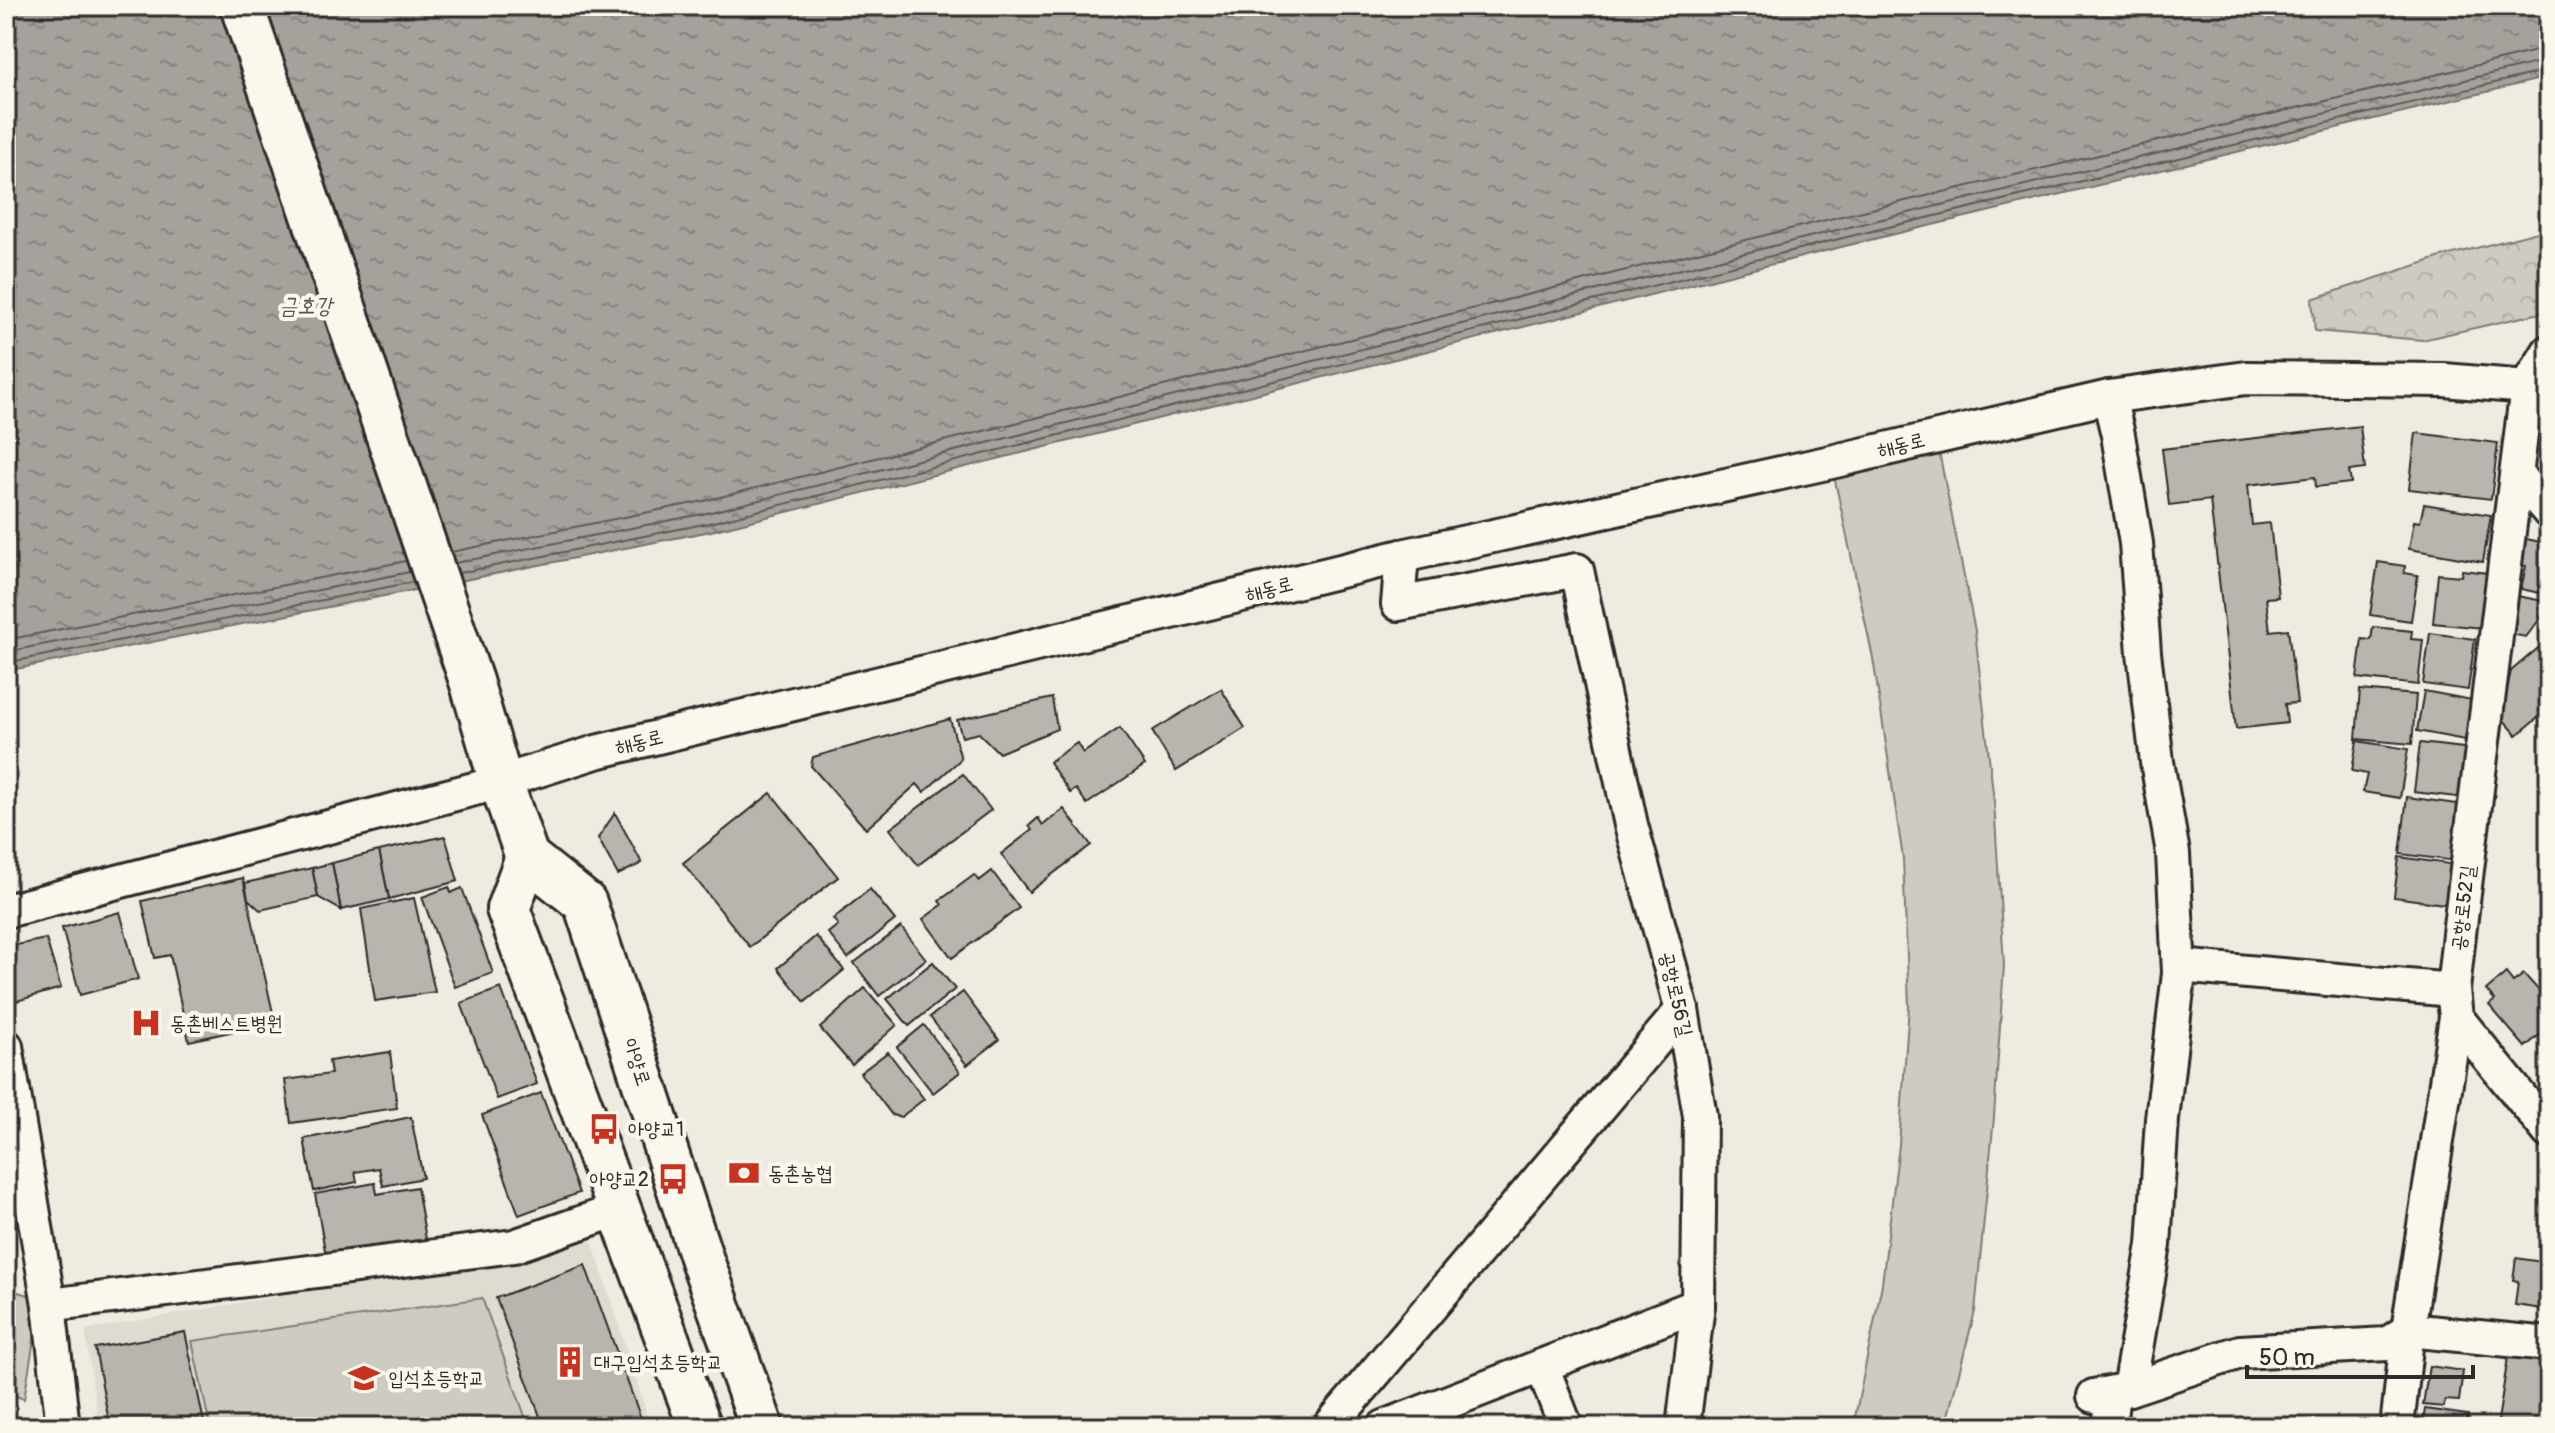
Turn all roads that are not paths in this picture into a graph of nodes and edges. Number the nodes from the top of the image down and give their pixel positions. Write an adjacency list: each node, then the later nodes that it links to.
1 (242, 6): 8 (main road)
2 (2549, 351): 3 (street)
3 (2538, 390): 4 (street, 해동로); 5 (street, 공항로52길)
4 (2109, 397): 7 (street, 해동로); 11 (street)
5 (2517, 474): 6 (street); 12 (street, 공항로52길)
6 (2549, 512)
7 (1402, 556): 8 (street, 해동로); 13 (street, 공항로56길)
8 (501, 782): 9 (main road); 10 (street, 해동로)
9 (527, 857): 16 (main road); 26 (main road, 아양로)
10 (6, 911)
11 (2179, 966): 12 (street); 22 (street)
12 (2455, 1004): 15 (street); 19 (street, 공항로52길)
13 (1682, 1010): 18 (street, 공항로56길); 27 (street)
14 (6, 1046): 17 (street)
15 (2549, 1132)
16 (620, 1209): 17 (street); 25 (main road)
17 (49, 1305): 24 (street)
18 (1698, 1305): 21 (street); 30 (street, 공항로56길)
19 (2408, 1330): 20 (street); 22 (street); 32 (street, 공항로52길)
20 (2549, 1344)
21 (1542, 1366): 23 (street); 29 (street)
22 (2112, 1393): 31 (street)
23 (1432, 1419): 28 (street)
24 (63, 1427)
25 (700, 1427)
26 (762, 1427)
27 (1329, 1427)
28 (1384, 1427)
29 (1566, 1427)
30 (1683, 1427)
31 (2109, 1427)
32 (2397, 1427)

